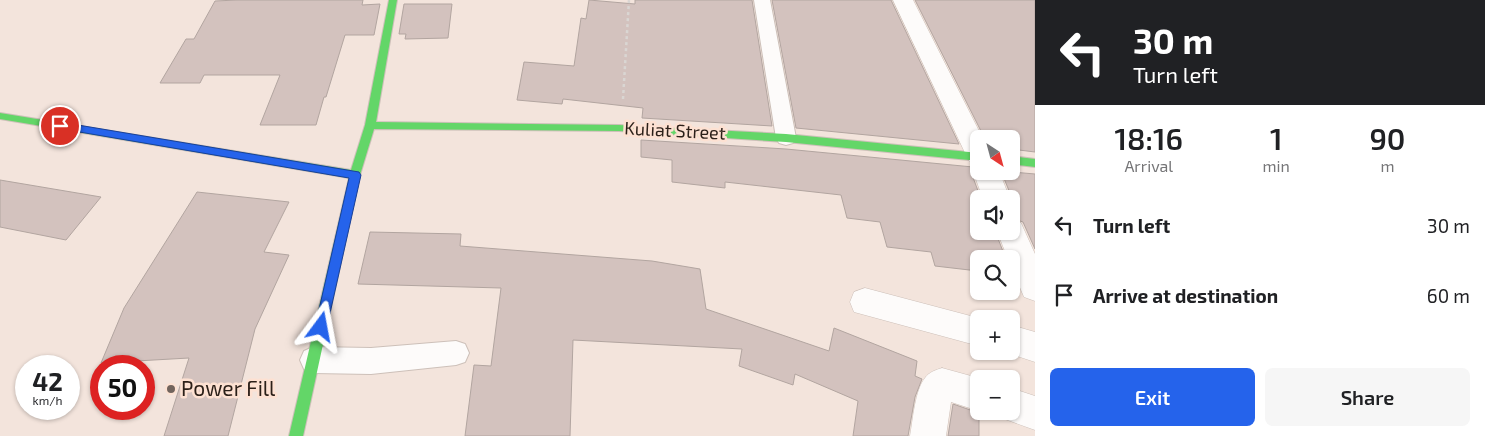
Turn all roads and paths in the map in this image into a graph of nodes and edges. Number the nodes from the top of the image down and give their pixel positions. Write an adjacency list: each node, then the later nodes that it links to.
1 (393, 0): 6 (street)
2 (629, 0): 7 (path)
3 (762, 0): 8 (lane)
4 (903, 0): 9 (street)
5 (0, 116): 13 (street)
6 (370, 125): 7 (street, Kuliat Street); 13 (street)
7 (619, 128): 8 (street, Kuliat Street)
8 (786, 138): 10 (street, Kuliat Street)
9 (970, 138)
10 (970, 155)
11 (1020, 161): 12 (street)
12 (1035, 163)
13 (355, 175): 21 (street)
14 (1015, 240): 15 (street)
15 (1035, 288)
16 (865, 302): 17 (street)
17 (970, 330)
18 (1020, 342): 19 (street)
19 (1035, 346)
20 (456, 353): 21 (lane)
21 (313, 360): 25 (street)
22 (970, 391): 26 (street)
23 (1020, 408): 24 (street)
24 (1035, 413)
25 (296, 436)
26 (928, 436)

